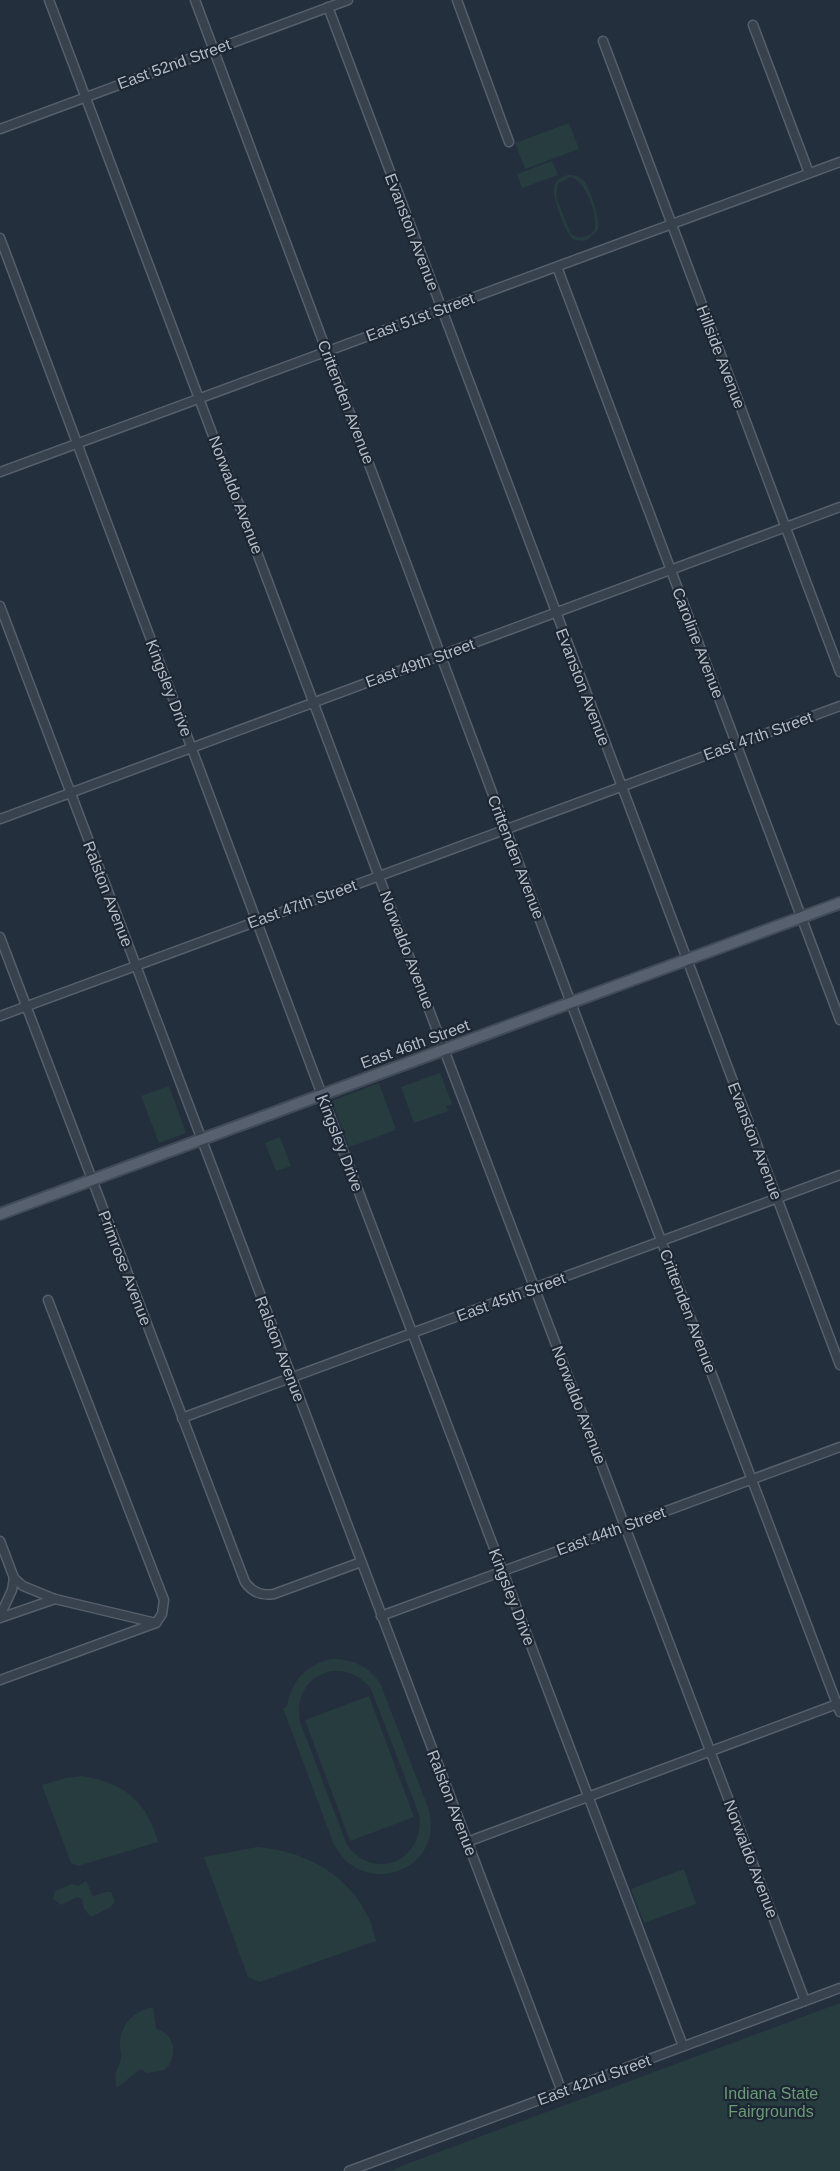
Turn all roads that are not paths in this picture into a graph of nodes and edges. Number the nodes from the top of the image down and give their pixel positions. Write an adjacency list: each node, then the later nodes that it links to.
1 (50, 0): 9 (street, Norwaldo Avenue)
2 (195, 0): 8 (street, Crittenden Avenue)
3 (348, 0): 5 (street, East 52nd Street)
4 (457, 0): 11 (street)
5 (328, 7): 8 (street, East 52nd Street); 17 (street, Evanston Avenue)
6 (753, 25): 13 (street)
7 (603, 41): 14 (street, Hillside Avenue)
8 (213, 50): 9 (street, East 52nd Street); 18 (street, Crittenden Avenue)
9 (87, 97): 10 (street, East 52nd Street); 19 (street, Norwaldo Avenue)
10 (0, 129)
11 (509, 142)
12 (840, 162): 13 (street, East 51st Street)
13 (809, 173): 14 (street, East 51st Street)
14 (672, 224): 16 (street, East 51st Street); 23 (street, Hillside Avenue)
15 (0, 238): 20 (street, Kingsley Drive)
16 (557, 267): 17 (street, East 51st Street); 24 (street, Caroline Avenue)
17 (441, 309): 18 (street, East 51st Street); 26 (street, Evanston Avenue)
18 (327, 352): 19 (street, East 51st Street); 27 (street, Crittenden Avenue)
19 (200, 398): 20 (street, East 51st Street); 29 (street, Norwaldo Avenue)
20 (78, 444): 21 (street, East 51st Street); 32 (street, Kingsley Drive)
21 (0, 472)
22 (840, 507): 23 (street, East 49th Street)
23 (785, 527): 24 (street, East 49th Street); 28 (street, Hillside Avenue)
24 (670, 570): 26 (street, East 49th Street); 31 (street, Caroline Avenue)
25 (0, 606): 34 (street, Ralston Avenue)
26 (555, 613): 27 (street, East 49th Street); 33 (street, Evanston Avenue)
27 (441, 655): 29 (street, East 49th Street); 36 (street, Crittenden Avenue)
28 (840, 672)
29 (314, 703): 32 (street, East 49th Street); 37 (street, Norwaldo Avenue)
30 (840, 706): 31 (street, East 47th Street)
31 (736, 744): 33 (street, East 47th Street); 39 (street, Caroline Avenue)
32 (192, 748): 34 (street, East 49th Street); 40 (street, Kingsley Drive)
33 (621, 787): 36 (street, East 47th Street); 42 (street, Evanston Avenue)
34 (70, 793): 35 (street, East 49th Street); 43 (street, Ralston Avenue)
35 (0, 819)
36 (506, 829): 37 (street, East 47th Street); 44 (street, Crittenden Avenue)
37 (379, 876): 40 (street, East 47th Street); 48 (street, Norwaldo Avenue)
38 (840, 903): 39 (main road, East 46th Street)
39 (801, 918): 42 (main road, East 46th Street); 47 (street, Caroline Avenue)
40 (256, 921): 43 (street, East 47th Street); 49 (street, Kingsley Drive)
41 (0, 937): 45 (street, Primrose Avenue)
42 (686, 960): 44 (main road, East 46th Street); 53 (street, Evanston Avenue)
43 (135, 966): 45 (street, East 47th Street); 50 (street, Ralston Avenue)
44 (571, 1003): 48 (main road, East 46th Street); 55 (street, Crittenden Avenue)
45 (26, 1006): 46 (street, East 47th Street); 52 (street, Primrose Avenue)
46 (0, 1016)
47 (840, 1020)
48 (444, 1050): 49 (main road, East 46th Street); 56 (street, Norwaldo Avenue)
49 (322, 1095): 50 (main road, East 46th Street); 58 (street, Kingsley Drive)
50 (200, 1139): 52 (main road, East 46th Street); 60 (street, Ralston Avenue)
51 (840, 1175): 53 (street, East 45th Street)
52 (91, 1180): 54 (main road, East 46th Street); 61 (street, Primrose Avenue)
53 (777, 1199): 55 (street, East 45th Street); 59 (street, Evanston Avenue)
54 (0, 1214)
55 (662, 1241): 56 (street, East 45th Street); 63 (street, Crittenden Avenue)
56 (535, 1288): 58 (street, East 45th Street); 64 (street, Norwaldo Avenue)
57 (48, 1300): 72 (street)
58 (412, 1333): 60 (street, East 45th Street); 67 (street, Kingsley Drive)
59 (840, 1365)
60 (291, 1378): 61 (street, East 45th Street); 66 (street, Ralston Avenue)
61 (182, 1418): 66 (street, Primrose Avenue)
62 (840, 1447): 63 (street, East 44th Street)
63 (752, 1479): 64 (street, East 44th Street); 74 (street, Crittenden Avenue)
64 (625, 1526): 67 (street, East 44th Street); 75 (street, Norwaldo Avenue)
65 (0, 1541): 68 (street)
66 (361, 1562): 70 (street, Ralston Avenue)
67 (502, 1571): 70 (street, East 44th Street); 76 (street, Kingsley Drive)
68 (14, 1578): 69 (street); 71 (street)
69 (55, 1599): 71 (street); 72 (street)
70 (381, 1616): 77 (street, Ralston Avenue)
71 (0, 1617)
72 (156, 1623): 73 (street)
73 (0, 1680)
74 (839, 1707): 75 (street)
75 (710, 1752): 76 (street); 79 (street, Norwaldo Avenue)
76 (588, 1797): 77 (street); 80 (street, Kingsley Drive)
77 (467, 1842): 81 (street, Ralston Avenue)
78 (840, 1988): 79 (street, East 42nd Street)
79 (805, 2001): 80 (street, East 42nd Street)
80 (683, 2046): 81 (street, East 42nd Street)
81 (562, 2092): 82 (street, East 42nd Street)
82 (349, 2171)

